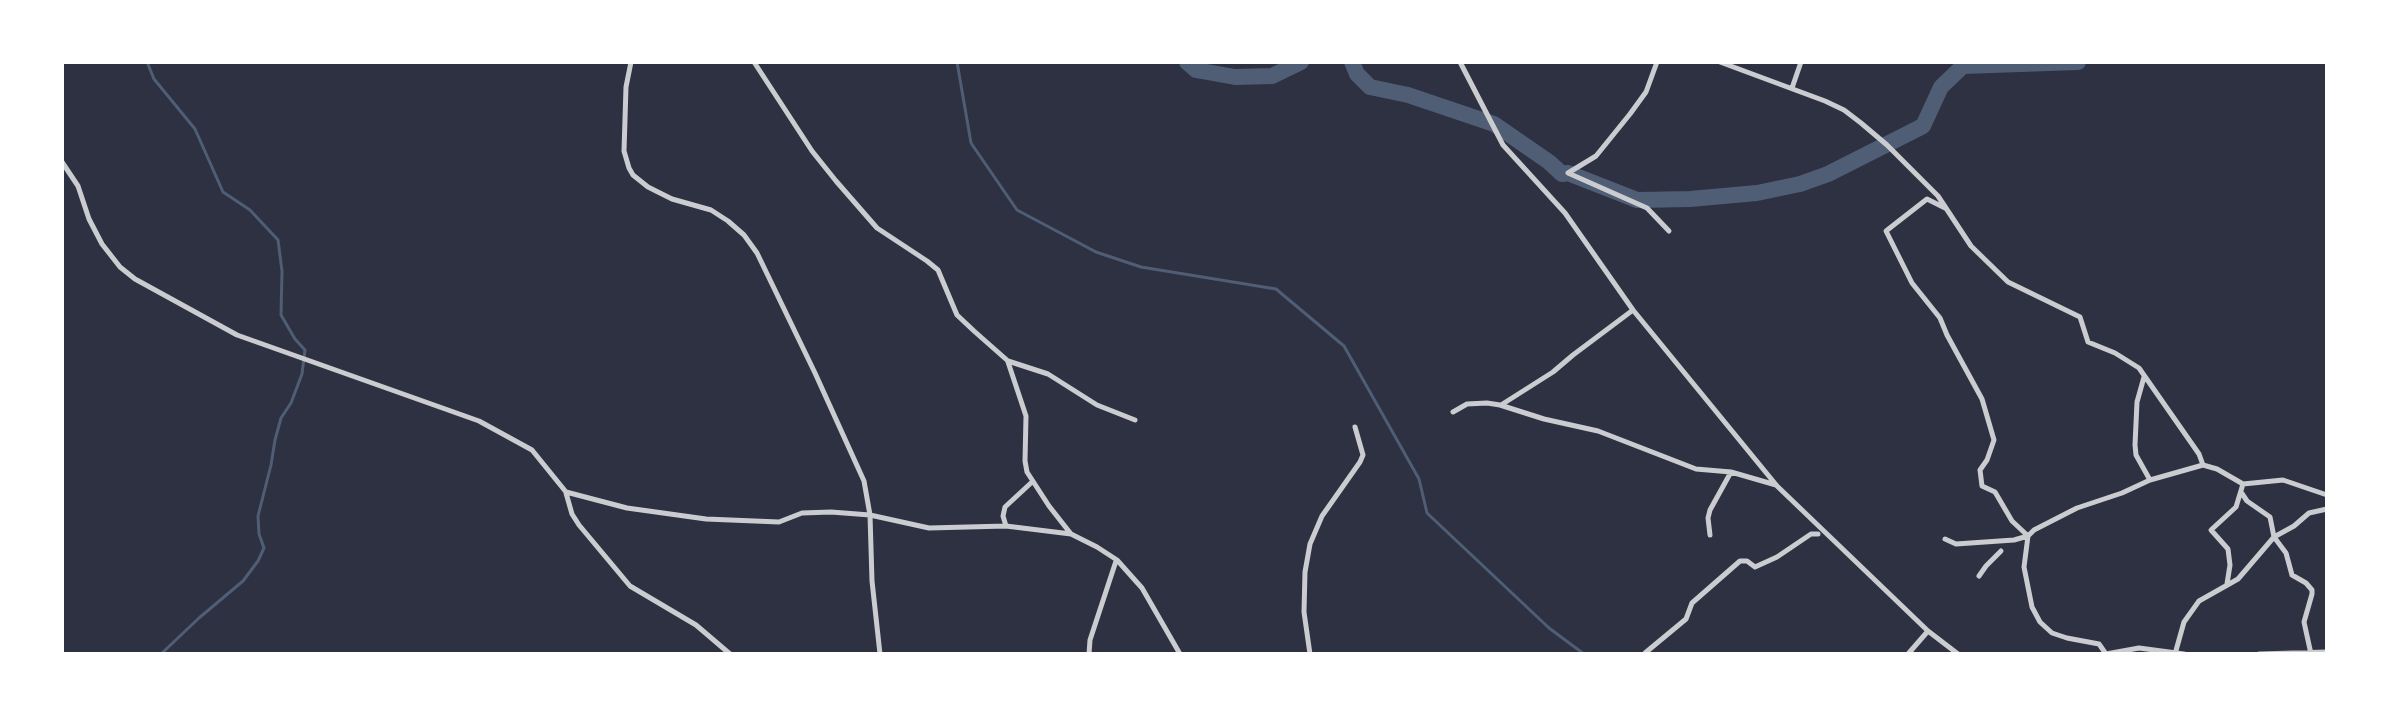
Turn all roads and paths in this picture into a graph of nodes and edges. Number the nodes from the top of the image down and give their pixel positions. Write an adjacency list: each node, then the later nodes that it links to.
1 (631, 62): 28 (street)
2 (754, 62): 12 (street)
3 (1460, 62): 11 (street)
4 (1657, 62): 10 (street)
5 (1720, 62): 7 (street)
6 (1801, 62): 7 (street)
7 (1792, 88): 9 (street)
8 (62, 162): 24 (street)
9 (1949, 211): 13 (street); 33 (street)
10 (1669, 231)
11 (1633, 310): 14 (street); 23 (street)
12 (1008, 361): 16 (street); 21 (street)
13 (2144, 376): 18 (street); 20 (street)
14 (1500, 405): 15 (street); 19 (street)
15 (1453, 412)
16 (1135, 420)
17 (1355, 427): 49 (street)
18 (2203, 465): 20 (street); 22 (street)
19 (1731, 472): 23 (street); 32 (street)
20 (2150, 480): 33 (street)
21 (1032, 482): 29 (street); 30 (street)
22 (2243, 484): 25 (street); 26 (street)
23 (1777, 486): 40 (street)
24 (566, 492): 28 (street); 45 (street)
25 (2241, 492): 34 (street); 39 (street)
26 (2327, 495)
27 (2327, 509): 34 (street)
28 (870, 515): 29 (street); 46 (street)
29 (1006, 526): 30 (street)
30 (1071, 534): 37 (street)
31 (1818, 534): 41 (street)
32 (1710, 535)
33 (2028, 536): 35 (street); 52 (street)
34 (2274, 537): 39 (street); 43 (street)
35 (1945, 539)
36 (2001, 551): 38 (street)
37 (1117, 560): 47 (street); 48 (street)
38 (1979, 576)
39 (2227, 585): 42 (street)
40 (1928, 631): 50 (street); 51 (street)
41 (1645, 653)
42 (2175, 653): 52 (street); 53 (street)
43 (2310, 653): 44 (street); 54 (street)
44 (2323, 653)
45 (730, 654)
46 (880, 654)
47 (1089, 654)
48 (1180, 654)
49 (1310, 654)
50 (1908, 654)
51 (1958, 654)
52 (2106, 654)
53 (2184, 654)
54 (2259, 654)

